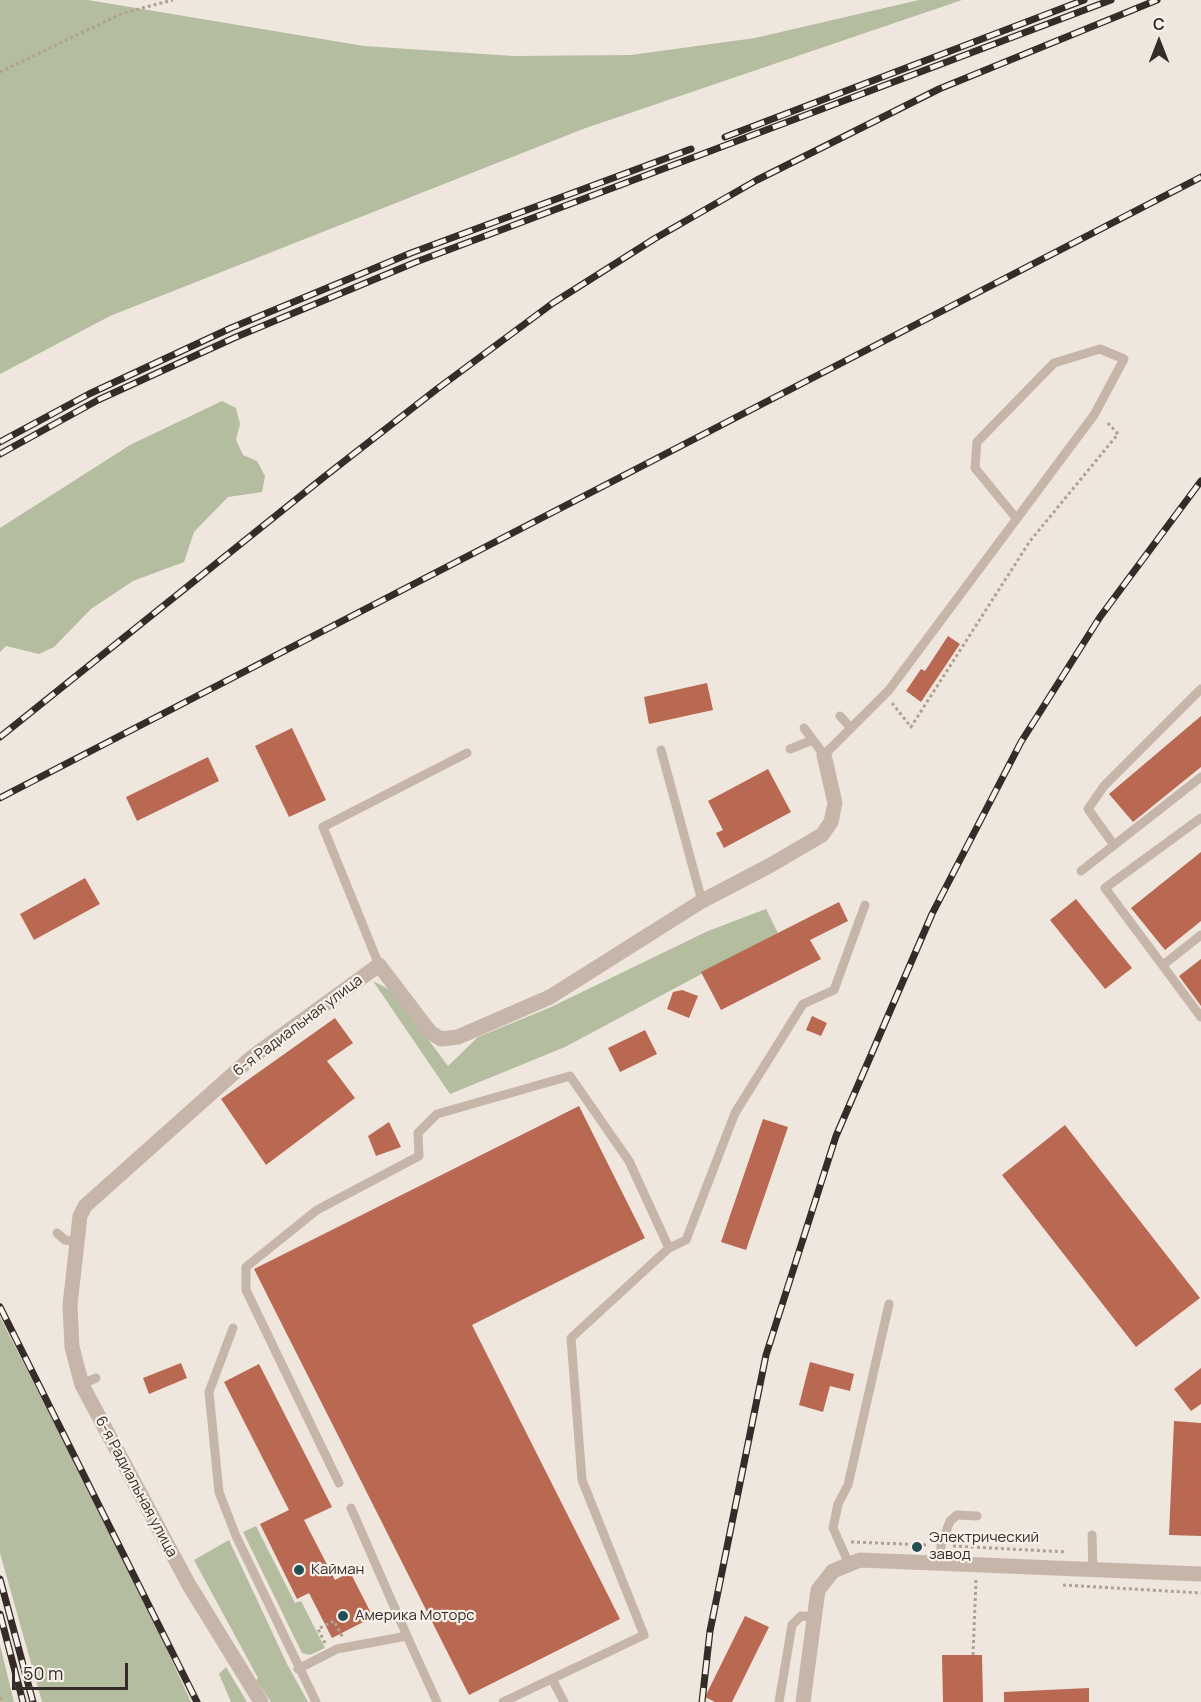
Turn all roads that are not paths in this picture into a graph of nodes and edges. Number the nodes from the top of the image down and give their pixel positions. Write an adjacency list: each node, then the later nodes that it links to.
1 (1016, 518): 1 (lane); 5 (lane)
2 (1201, 688): 13 (lane)
3 (840, 716): 5 (lane)
4 (804, 728): 6 (lane)
5 (851, 728): 10 (lane)
6 (813, 740): 7 (lane); 10 (lane)
7 (790, 749)
8 (661, 750): 15 (lane)
9 (467, 753): 18 (lane)
10 (824, 756): 15 (street)
11 (1201, 777): 13 (lane)
12 (1201, 818): 19 (lane)
13 (1114, 846): 14 (lane)
14 (1082, 871)
15 (702, 900): 18 (street)
16 (865, 905): 23 (lane)
17 (1201, 935): 19 (lane)
18 (379, 965): 22 (street, 6-я Радиальная улица)
19 (1162, 965): 20 (lane)
20 (1201, 1017)
21 (57, 1233): 22 (lane)
22 (77, 1242): 38 (street, 6-я Радиальная улица)
23 (669, 1248): 26 (lane); 37 (lane)
24 (889, 1304): 31 (lane)
25 (232, 1328): 36 (lane)
26 (339, 1483)
27 (351, 1508): 35 (lane)
28 (977, 1515): 30 (lane)
29 (1092, 1535): 32 (lane)
30 (941, 1562): 31 (street); 32 (street)
31 (849, 1564): 34 (street)
32 (1093, 1571): 33 (street)
33 (1201, 1574)
34 (814, 1617): 43 (lane); 44 (street)
35 (408, 1636): 36 (lane); 40 (lane)
36 (298, 1669): 39 (lane)
37 (552, 1678): 41 (lane); 42 (lane)
38 (261, 1702)
39 (316, 1702)
40 (437, 1702)
41 (503, 1702)
42 (564, 1702)
43 (779, 1702)
44 (803, 1702)

